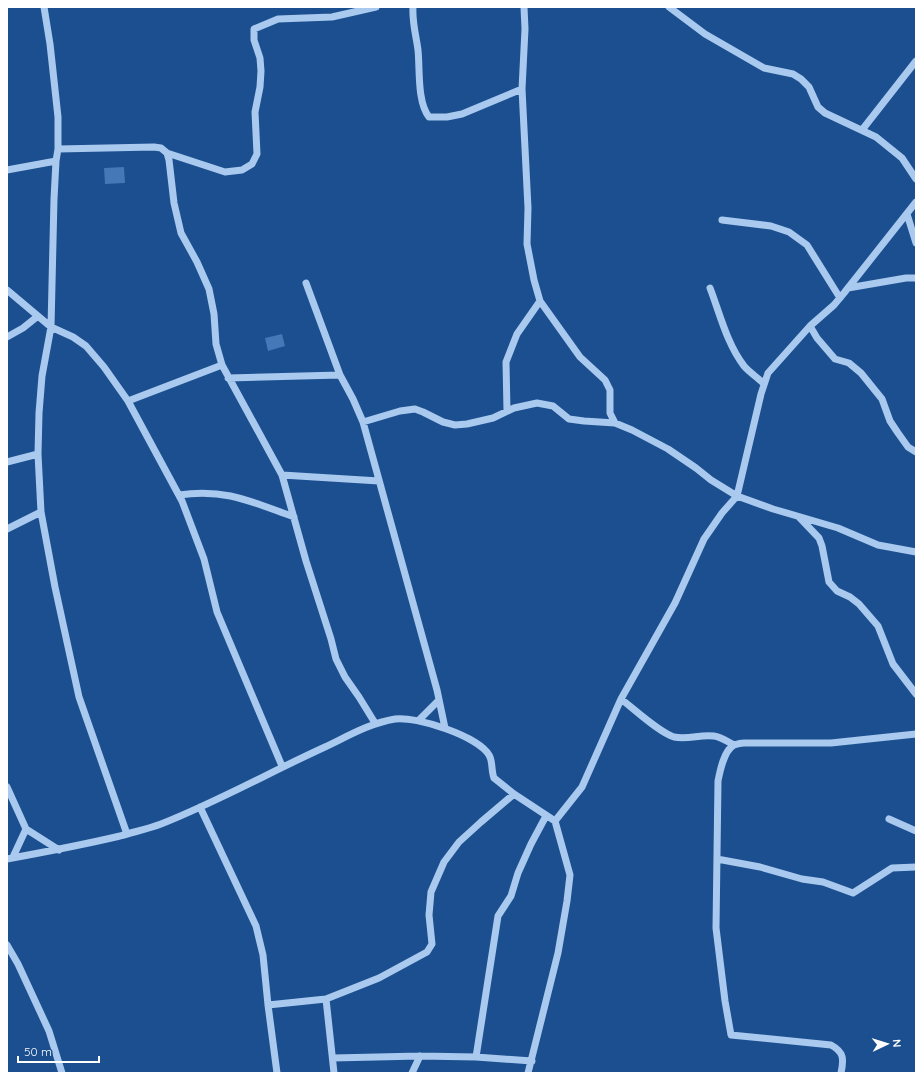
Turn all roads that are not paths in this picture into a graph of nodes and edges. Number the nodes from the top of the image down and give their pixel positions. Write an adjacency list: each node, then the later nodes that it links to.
1 (44, 7): 9 (street)
2 (376, 7): 10 (street)
3 (413, 7): 7 (street)
4 (524, 7): 7 (street)
5 (669, 7): 8 (street)
6 (916, 60): 8 (street)
7 (522, 89): 24 (street)
8 (862, 130): 13 (street)
9 (58, 149): 10 (street); 11 (street)
10 (166, 153): 29 (street)
11 (56, 161): 12 (street); 27 (street)
12 (7, 170)
13 (916, 178)
14 (916, 202): 15 (street)
15 (907, 214): 17 (street); 21 (street)
16 (722, 220): 23 (street)
17 (916, 243)
18 (916, 278): 21 (street)
19 (306, 283): 30 (street)
20 (710, 288): 32 (street)
21 (848, 288): 23 (street)
22 (7, 290): 25 (street)
23 (840, 298): 26 (street)
24 (540, 301): 34 (street); 36 (street)
25 (38, 316): 27 (street); 28 (street)
26 (810, 326): 32 (street); 37 (street)
27 (51, 327): 33 (street); 38 (street)
28 (7, 337)
29 (222, 365): 31 (street); 33 (street)
30 (340, 375): 31 (street); 35 (street)
31 (228, 378): 40 (street)
32 (763, 383): 43 (street)
33 (128, 401): 42 (street)
34 (507, 411): 35 (street); 36 (street)
35 (363, 422): 41 (street)
36 (614, 423): 43 (street)
37 (916, 452)
38 (38, 454): 39 (street); 44 (street)
39 (7, 462)
40 (282, 475): 41 (street); 46 (street)
41 (379, 482): 51 (street)
42 (179, 495): 46 (street); 57 (street)
43 (737, 496): 45 (street); 50 (street)
44 (41, 512): 47 (street); 66 (street)
45 (797, 515): 48 (street); 49 (street)
46 (294, 517): 53 (street)
47 (7, 529)
48 (916, 552)
49 (916, 694)
50 (621, 699): 56 (street); 63 (street)
51 (439, 700): 52 (street); 54 (street)
52 (419, 720): 53 (street); 54 (street)
53 (376, 724): 57 (street)
54 (445, 728): 59 (street)
55 (916, 734): 56 (street)
56 (734, 745): 69 (street)
57 (282, 766): 60 (street)
58 (7, 787): 64 (street)
59 (514, 794): 61 (street); 72 (street)
60 (200, 807): 66 (street); 73 (street)
61 (546, 816): 63 (street); 75 (street)
62 (889, 819): 65 (street)
63 (555, 821): 77 (street)
64 (26, 829): 67 (street); 68 (street)
65 (916, 831)
66 (128, 834): 67 (street)
67 (59, 850): 68 (street)
68 (10, 858)
69 (717, 859): 70 (street); 83 (street)
70 (916, 867)
71 (7, 945): 78 (street)
72 (326, 999): 73 (street); 76 (street)
73 (268, 1005): 79 (street)
74 (420, 1056): 75 (street); 76 (street); 81 (street)
75 (476, 1057): 77 (street)
76 (333, 1058): 80 (street)
77 (532, 1061): 82 (street)
78 (62, 1073)
79 (278, 1073)
80 (334, 1073)
81 (412, 1073)
82 (528, 1073)
83 (840, 1073)

